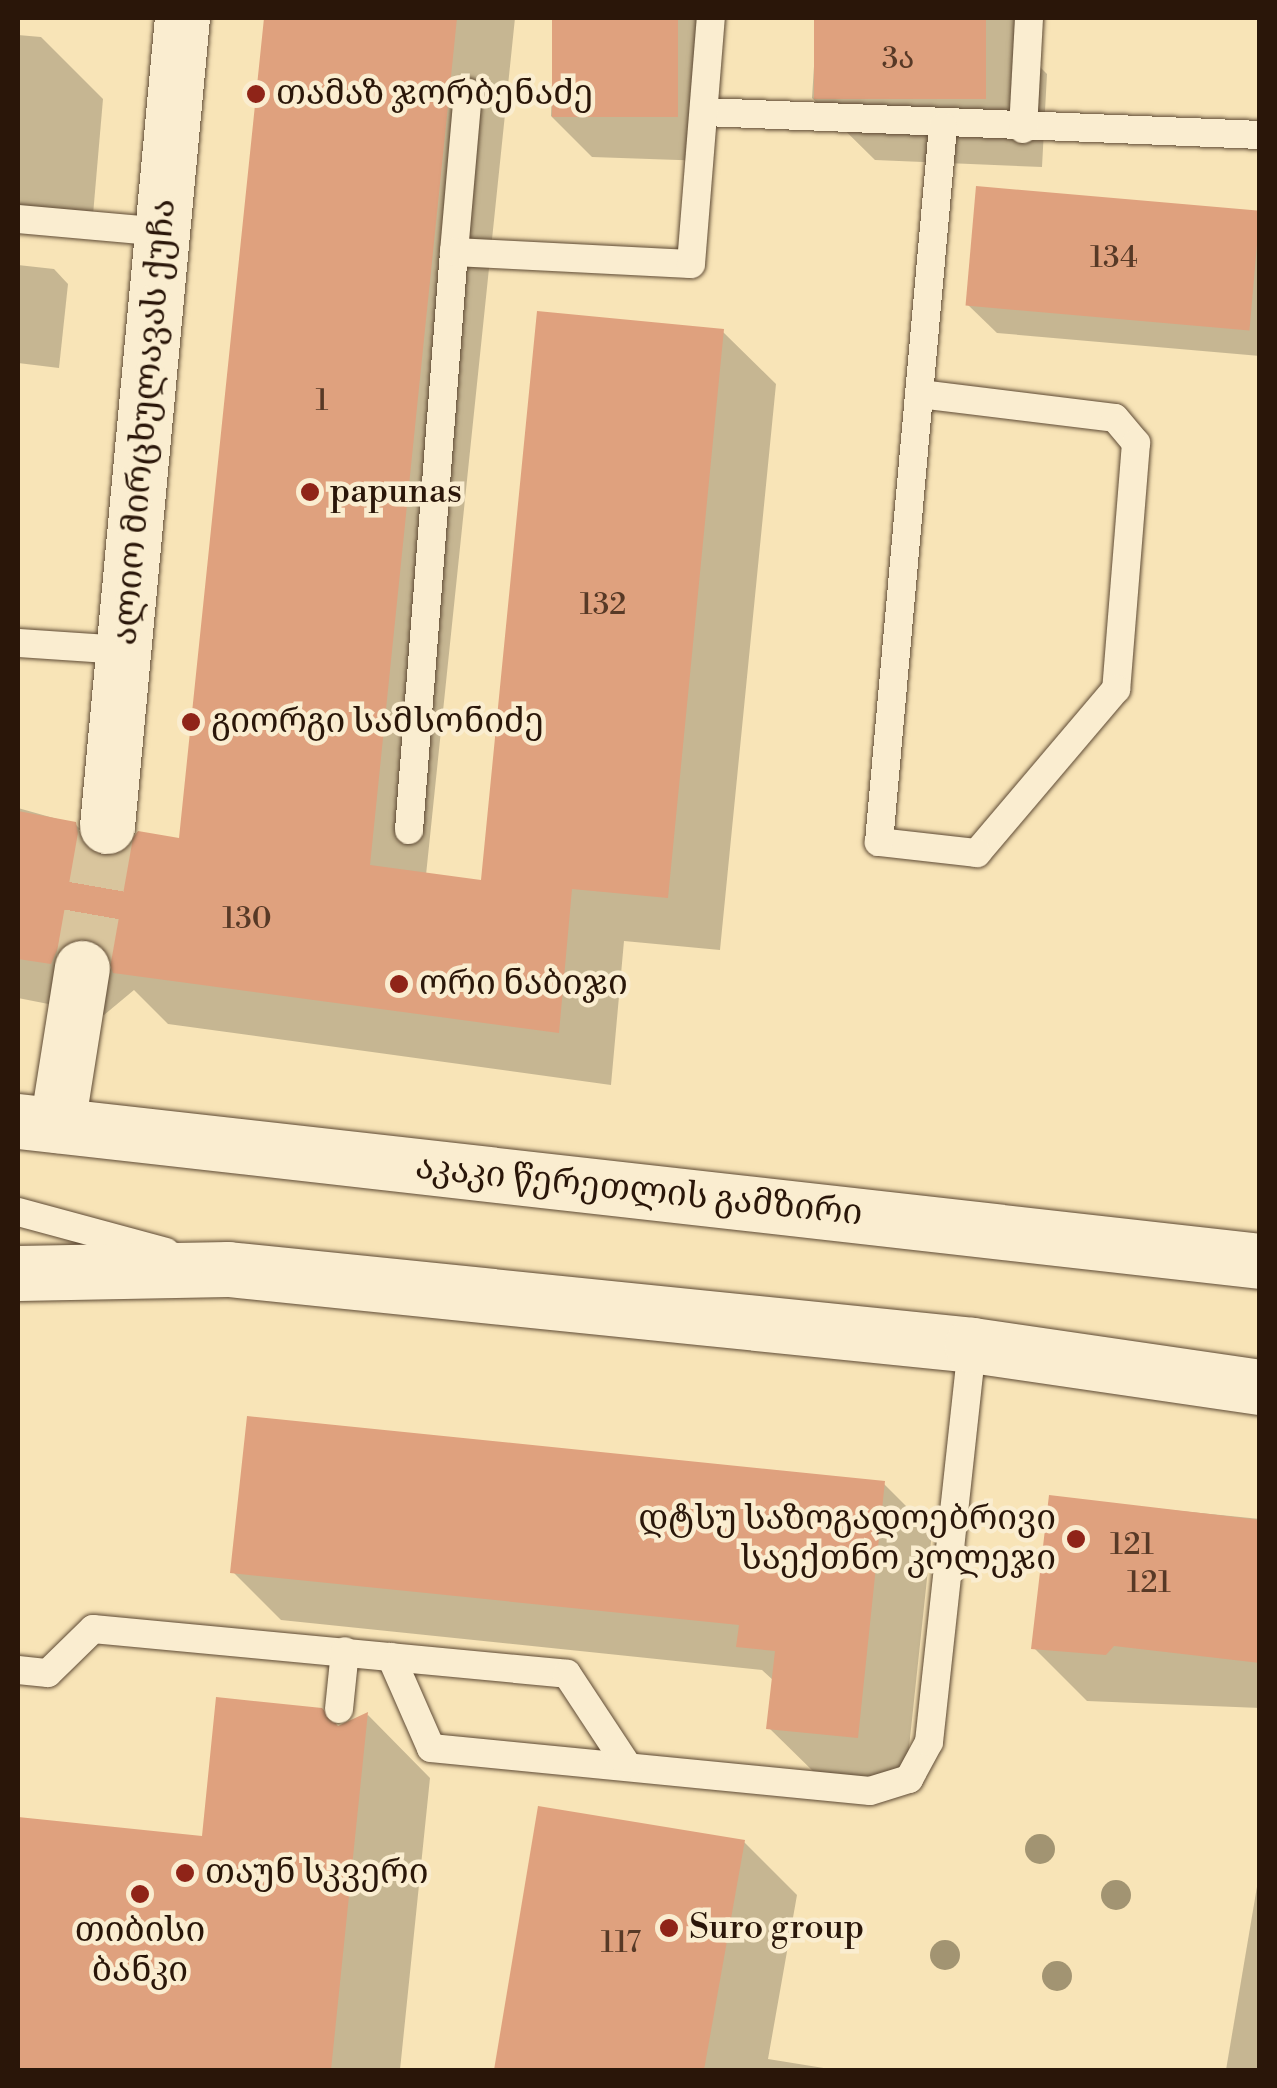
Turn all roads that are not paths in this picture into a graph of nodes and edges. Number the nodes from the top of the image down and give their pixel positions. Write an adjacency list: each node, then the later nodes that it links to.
1 (182, 18): 10 (main road, ალიო მირცხულავას ქუჩა)
2 (712, 18): 5 (lane)
3 (1029, 18): 7 (lane)
4 (468, 92): 11 (lane)
5 (705, 112): 6 (lane); 11 (lane)
6 (943, 127): 7 (lane); 12 (lane)
7 (1023, 130): 8 (lane)
8 (1260, 135)
9 (18, 220): 10 (lane)
10 (163, 232): 14 (main road, ალიო მირცხულავას ქუჩა)
11 (454, 252): 16 (lane)
12 (920, 394): 12 (lane)
13 (18, 643): 14 (lane)
14 (124, 650): 15 (main road, ალიო მირცხულავას ქუჩა)
15 (107, 826)
16 (409, 830)
17 (82, 968): 18 (main road)
18 (38, 1123): 20 (main road, აკაკი წერეთლის გამზირი)
19 (18, 1212): 21 (lane)
20 (1260, 1260)
21 (228, 1269): 22 (main road); 23 (main road)
22 (18, 1273)
23 (972, 1345): 24 (main road); 29 (lane)
24 (1260, 1387)
25 (345, 1650): 26 (lane); 27 (lane); 28 (lane)
26 (391, 1656): 29 (lane); 29 (lane)
27 (18, 1670)
28 (339, 1709)
29 (627, 1765)

